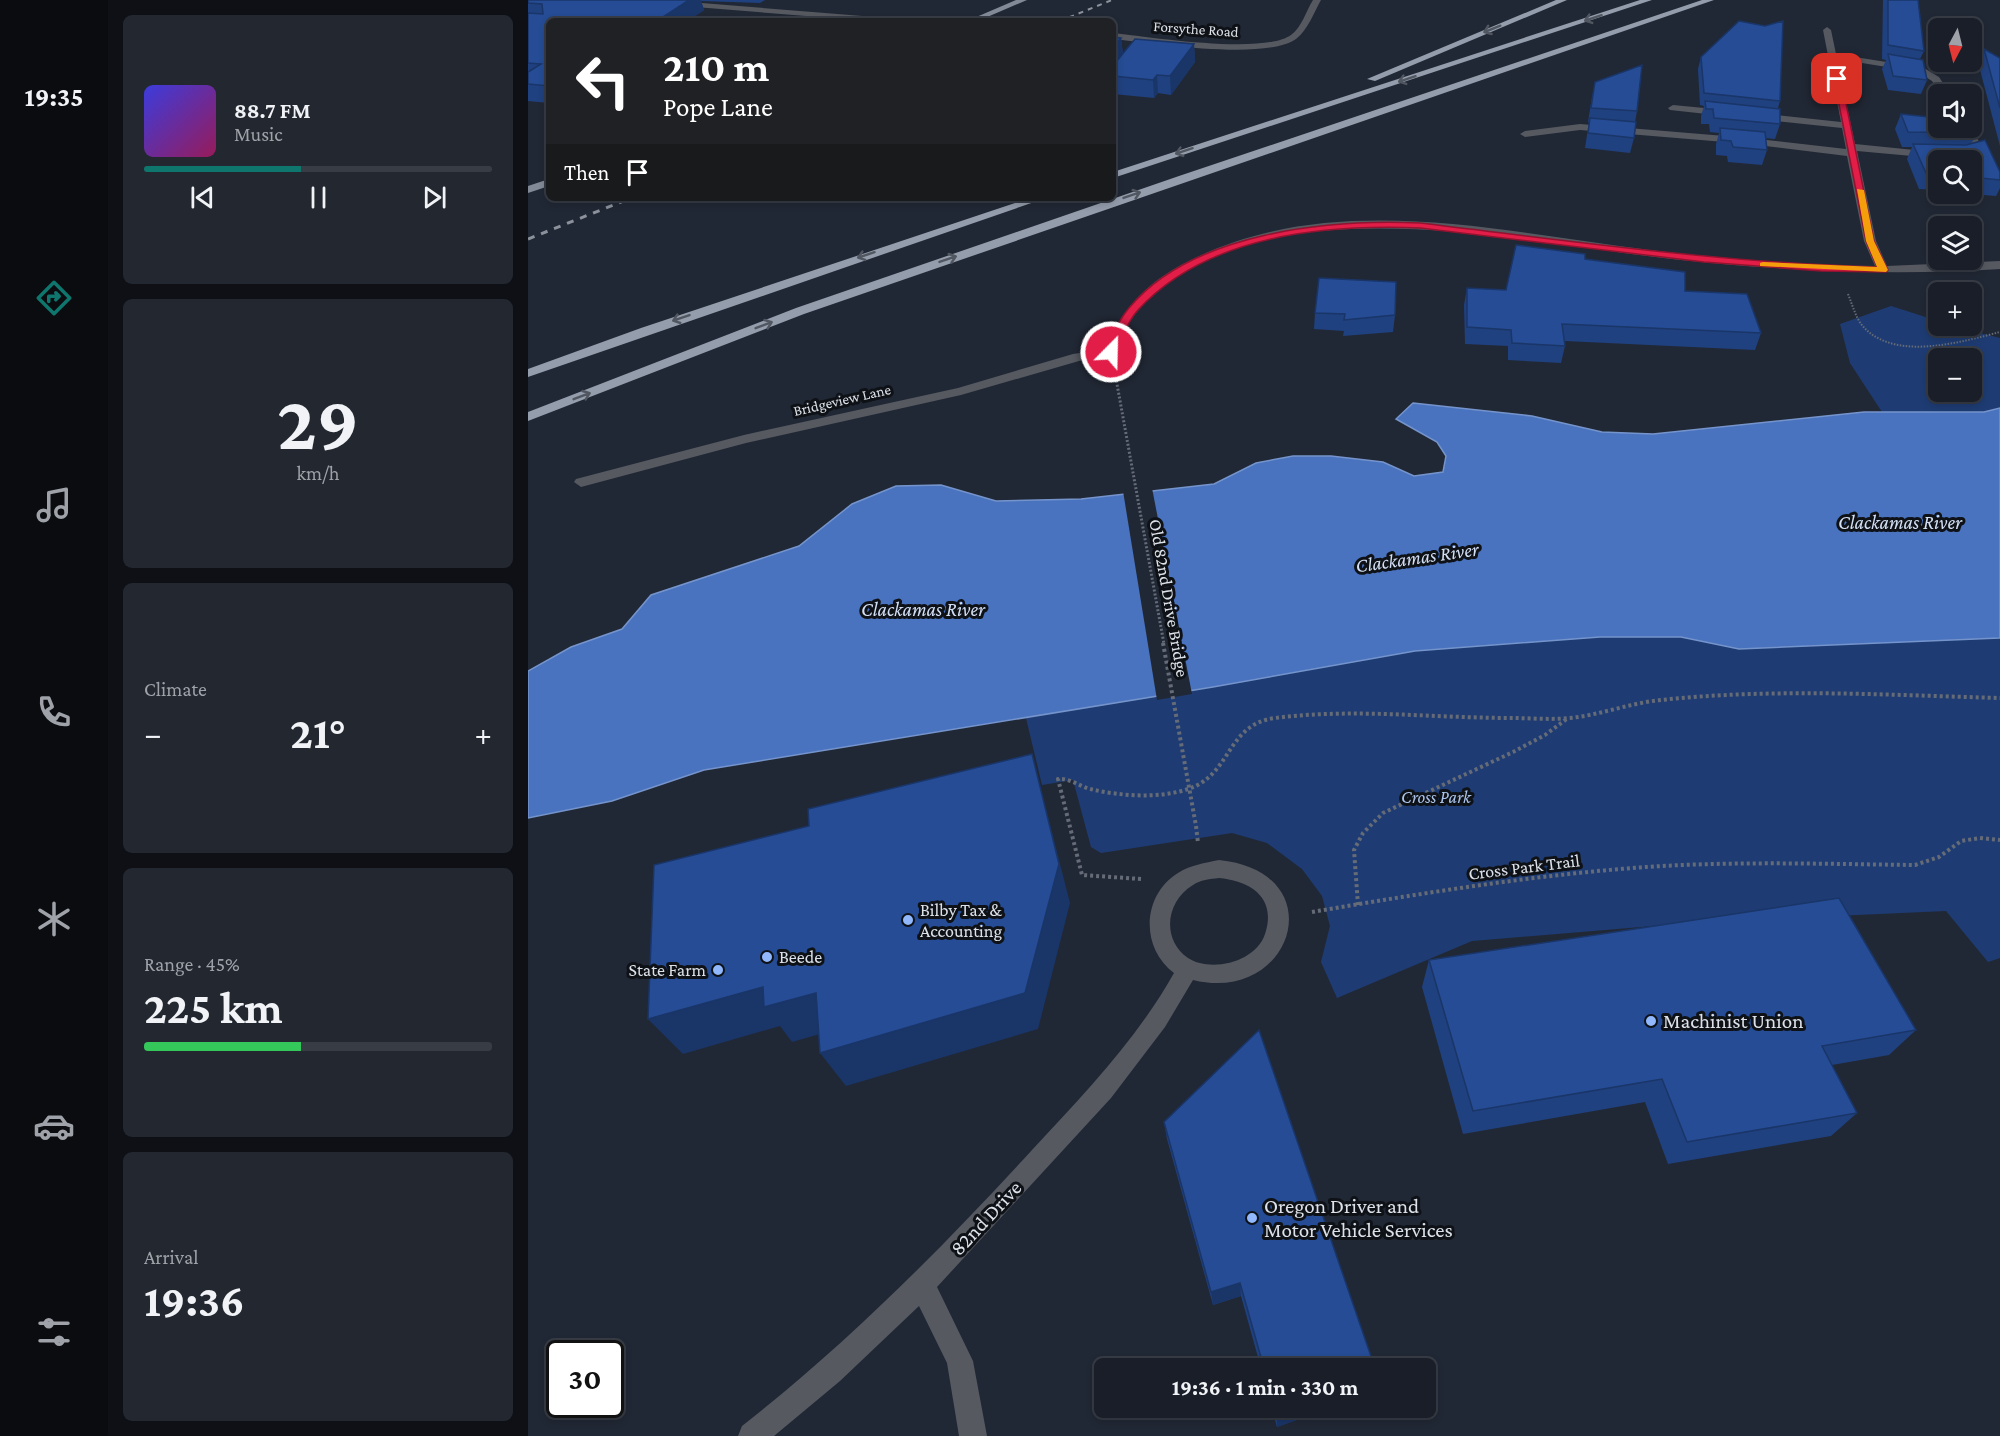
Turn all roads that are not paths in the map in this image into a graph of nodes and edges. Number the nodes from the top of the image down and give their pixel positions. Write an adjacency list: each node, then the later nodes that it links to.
1 (633, 0): 8 (street)
2 (1023, 0): 12 (main road)
3 (1317, 0): 14 (street, Forsythe Road)
4 (1563, 0): 19 (highway, one-way to 19)
5 (1648, 0): 19 (highway, one-way to 19)
6 (1710, 0): 26 (highway, one-way to 6)
7 (806, 6): 9 (street)
8 (747, 9): 9 (street); 10 (street)
9 (797, 12): 11 (street)
10 (738, 15)
11 (858, 18)
12 (979, 18)
13 (1827, 30): 15 (street)
14 (1116, 37)
15 (1832, 56): 16 (street); 18 (street)
16 (1939, 84)
17 (1673, 108): 18 (street)
18 (1847, 126): 22 (street)
19 (1240, 133): 23 (highway, one-way to 23)
20 (1525, 134): 22 (street)
21 (1971, 138): 22 (street)
22 (1851, 150): 30 (street)
23 (1116, 174)
24 (546, 183): 25 (main road)
25 (528, 190)
26 (1116, 200)
27 (1032, 201): 31 (highway, one-way to 31)
28 (1114, 201): 32 (highway, one-way to 28)
29 (2000, 265): 30 (street)
30 (1883, 270): 33 (street, Bridgeview Lane)
31 (528, 374)
32 (528, 417)
33 (581, 482)
34 (1188, 969): 34 (street); 35 (street, 82nd Drive)
35 (923, 1286): 36 (street, 82nd Drive); 37 (street)
36 (752, 1436)
37 (973, 1436)

